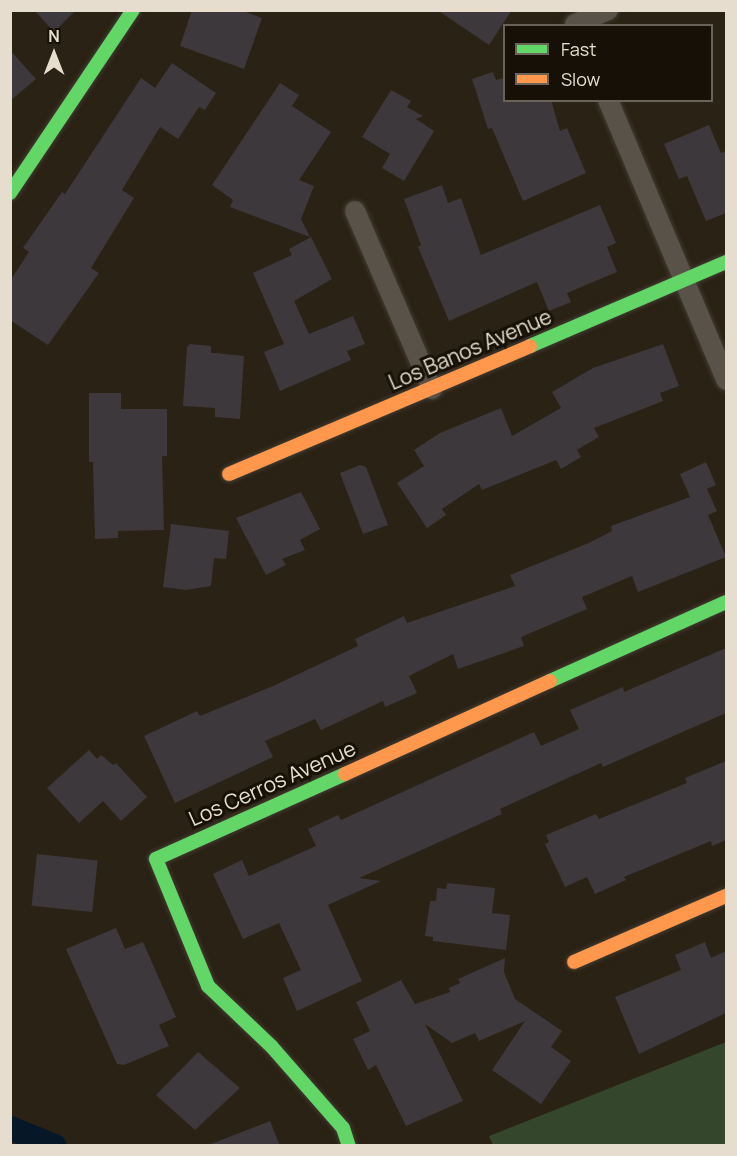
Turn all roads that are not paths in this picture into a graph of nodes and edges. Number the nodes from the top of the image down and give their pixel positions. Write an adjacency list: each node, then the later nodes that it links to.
1 (133, 10): 5 (street)
2 (608, 10): 3 (street)
3 (573, 20)
4 (609, 102): 8 (street)
5 (10, 193)
6 (355, 211): 10 (street)
7 (726, 262): 8 (street, Los Banos Avenue)
8 (685, 280): 9 (street); 10 (street, Los Banos Avenue)
9 (726, 380)
10 (432, 389): 11 (street, Los Banos Avenue)
11 (229, 474)
12 (726, 602): 15 (street, Los Cerros Avenue)
13 (726, 896): 14 (street)
14 (574, 962)
15 (349, 1146)

